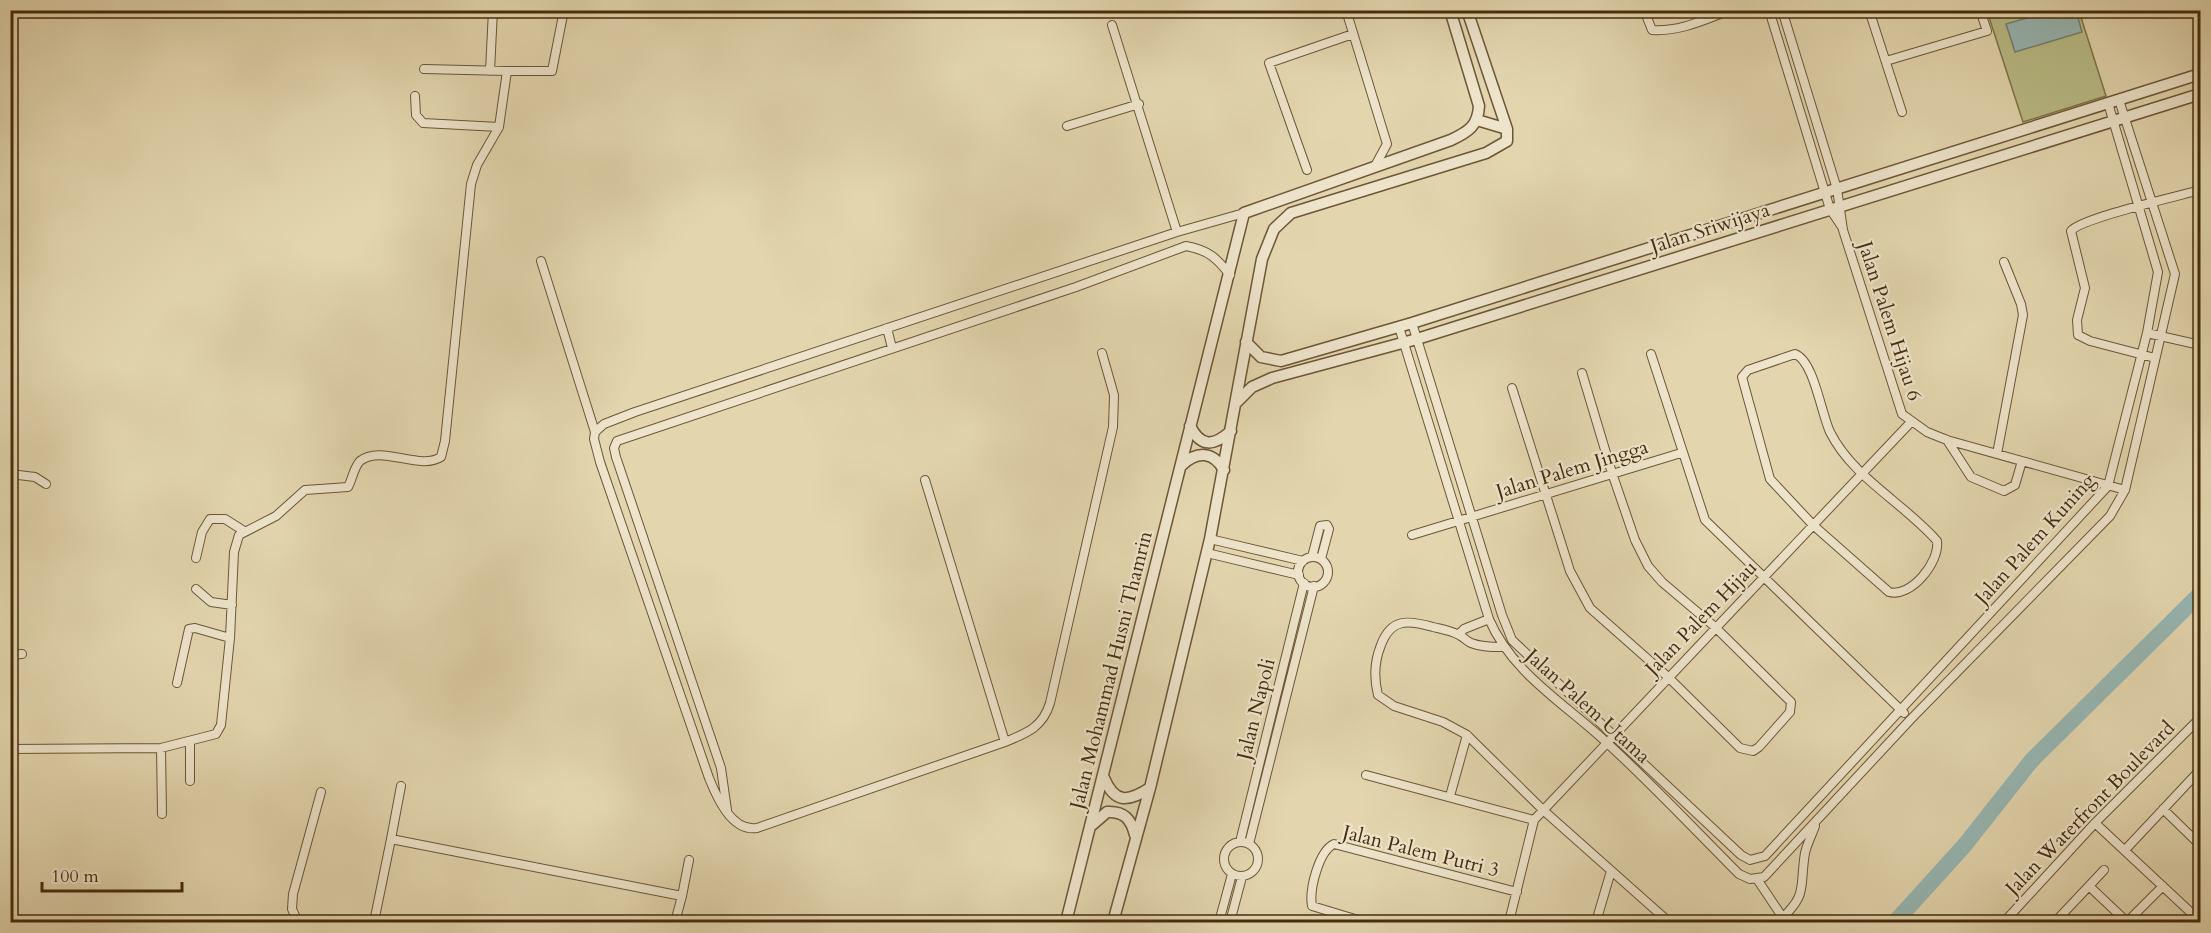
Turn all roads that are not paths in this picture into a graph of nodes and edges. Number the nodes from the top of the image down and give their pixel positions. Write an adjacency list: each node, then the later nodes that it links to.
1 (493, 10): 16 (street)
2 (564, 10): 17 (street)
3 (1346, 10): 13 (street)
4 (1450, 10): 24 (street)
5 (1467, 10): 28 (street)
6 (1644, 10): 7 (street)
7 (1731, 10)
8 (1769, 10): 33 (street)
9 (1782, 10): 31 (street)
10 (1869, 10): 14 (street)
11 (1980, 10): 14 (street)
12 (1112, 25): 22 (street)
13 (1353, 34): 29 (street); 30 (street)
14 (1886, 61): 23 (street)
15 (424, 69): 16 (street)
16 (490, 71): 17 (street)
17 (507, 71): 27 (street)
18 (2200, 74): 21 (street, Jalan Sriwijaya)
19 (2200, 94): 25 (street, Jalan Sriwijaya)
20 (415, 96): 27 (street)
21 (2114, 101): 25 (street); 31 (street, Jalan Sriwijaya)
22 (1139, 104): 26 (street); 40 (street)
23 (1902, 112)
24 (1477, 120): 28 (street); 29 (street)
25 (2120, 120): 34 (street, Jalan Palem Kuning); 35 (street, Jalan Sriwijaya); 36 (street, Jalan Palem Kuning)
26 (1067, 126)
27 (499, 127): 82 (street)
28 (1507, 129): 49 (street)
29 (1375, 166): 38 (street)
30 (1306, 170)
31 (1837, 189): 33 (street, Jalan Sriwijaya); 35 (street)
32 (2200, 190): 34 (street)
33 (1825, 193): 37 (street); 44 (street, Jalan Sriwijaya)
34 (2153, 203): 36 (street); 48 (street, Jalan Palem Kuning)
35 (1842, 205): 37 (street, Jalan Sriwijaya); 39 (street)
36 (2140, 207): 47 (street, Jalan Palem Kuning); 56 (street)
37 (1830, 209): 39 (street); 50 (street, Jalan Sriwijaya)
38 (1244, 213): 40 (street); 43 (street, Jalan Mohammad Husni Thamrin)
39 (1842, 227): 61 (street, Jalan Palem Hijau 6)
40 (1178, 232): 46 (street)
41 (542, 261): 64 (street)
42 (2004, 262): 67 (street)
43 (1230, 275): 52 (street); 62 (street, Jalan Mohammad Husni Thamrin)
44 (1412, 323): 45 (street, Jalan Sriwijaya); 50 (street, Jalan Palem Utama)
45 (1399, 327): 49 (street, Jalan Sriwijaya); 53 (street, Jalan Palem Utama)
46 (887, 328): 52 (street); 64 (street)
47 (2147, 333): 48 (street); 56 (street, Jalan Palem Kuning)
48 (2161, 336): 51 (street); 57 (street, Jalan Palem Kuning)
49 (1246, 342): 60 (street)
50 (1419, 344): 53 (street, Jalan Sriwijaya); 79 (street, Jalan Palem Utama)
51 (2200, 345)
52 (892, 348): 123 (street)
53 (1406, 348): 60 (street, Jalan Sriwijaya); 80 (street, Jalan Palem Utama)
54 (1102, 353): 110 (street)
55 (1651, 354): 66 (street)
56 (2141, 355): 57 (street); 76 (street, Jalan Palem Kuning)
57 (2156, 358): 77 (street, Jalan Palem Kuning)
58 (1582, 373): 71 (street)
59 (1512, 388): 78 (street)
60 (1236, 403): 63 (street)
61 (1911, 422): 65 (street); 72 (street, Jalan Palem Hijau)
62 (1190, 426): 63 (street); 69 (street, Jalan Mohammad Husni Thamrin)
63 (1231, 431): 70 (street)
64 (595, 432): 123 (street)
65 (1947, 440): 67 (street); 68 (street)
66 (1681, 453): 71 (street, Jalan Palem Jingga); 89 (street)
67 (1997, 454): 68 (street)
68 (2022, 461): 76 (street)
69 (1182, 465): 70 (street); 115 (street, Jalan Mohammad Husni Thamrin)
70 (1224, 470): 84 (street)
71 (1612, 473): 78 (street, Jalan Palem Jingga); 95 (street)
72 (1862, 473): 81 (street, Jalan Palem Hijau); 81 (street); 81 (street)
73 (10, 474): 75 (street)
74 (925, 480): 110 (street)
75 (46, 484)
76 (2108, 486): 77 (street); 103 (street, Jalan Palem Kuning)
77 (2125, 490): 105 (street, Jalan Palem Kuning)
78 (1546, 494): 79 (street, Jalan Palem Jingga); 101 (street)
79 (1472, 517): 80 (street); 106 (street, Jalan Palem Utama)
80 (1460, 521): 83 (street); 94 (street, Jalan Palem Utama)
81 (1813, 525): 89 (street, Jalan Palem Hijau)
82 (244, 531): 86 (street); 93 (street)
83 (1412, 535)
84 (1210, 539): 85 (street); 87 (street)
85 (1207, 553): 88 (street); 118 (street)
86 (196, 558)
87 (1312, 559): 88 (street); 91 (street, Jalan Napoli)
88 (1299, 575): 90 (street)
89 (1762, 577): 95 (street, Jalan Palem Hijau); 103 (street)
90 (1305, 584): 91 (street); 131 (street, Jalan Napoli)
91 (1314, 586): 132 (street, Jalan Napoli)
92 (196, 589): 93 (street)
93 (232, 605): 97 (street)
94 (1489, 620): 96 (street); 98 (street, Jalan Palem Utama)
95 (1714, 627): 101 (street, Jalan Palem Hijau); 101 (street)
96 (1459, 634): 98 (street); 107 (street)
97 (230, 638): 102 (street); 109 (street)
98 (1502, 647): 108 (street, Jalan Palem Utama)
99 (21, 654): 100 (street)
100 (10, 655)
101 (1668, 677): 106 (street, Jalan Palem Hijau)
102 (177, 682)
103 (1899, 710): 105 (street); 135 (street, Jalan Palem Kuning)
104 (2200, 717): 127 (street, Jalan Waterfront Boulevard)
105 (1911, 719): 126 (street, Jalan Palem Kuning)
106 (1613, 734): 108 (street, Jalan Palem Hijau); 135 (street, Jalan Palem Utama)
107 (1467, 735): 120 (street); 122 (street)
108 (1606, 741): 122 (street, Jalan Palem Hijau); 140 (street, Jalan Palem Utama)
109 (190, 742): 111 (street); 116 (street)
110 (1005, 742): 123 (street)
111 (161, 748): 112 (street); 124 (street)
112 (10, 749)
113 (2200, 770): 121 (street)
114 (1366, 775): 120 (street)
115 (1104, 778): 118 (street); 128 (street, Jalan Mohammad Husni Thamrin)
116 (190, 781)
117 (401, 786): 130 (street)
118 (1150, 788): 129 (street)
119 (321, 792): 148 (street)
120 (1450, 796): 125 (street)
121 (2163, 809): 133 (street); 134 (street)
122 (1543, 810): 125 (street, Jalan Palem Hijau); 138 (street)
123 (727, 811)
124 (162, 814)
125 (1534, 820): 143 (street)
126 (1817, 821): 140 (street, Jalan Palem Kuning); 145 (street, Jalan Palem Kuning)
127 (2096, 823): 134 (street); 158 (street, Jalan Waterfront Boulevard)
128 (1090, 827): 129 (street); 151 (street, Jalan Mohammad Husni Thamrin)
129 (1136, 838): 152 (street)
130 (391, 839): 144 (street); 149 (street)
131 (1239, 842): 132 (street); 139 (street, Jalan Napoli)
132 (1249, 844): 139 (street, Jalan Napoli)
133 (2200, 845)
134 (2124, 850): 142 (street)
135 (1765, 856)
136 (689, 861): 144 (street)
137 (2104, 870): 141 (street)
138 (1611, 871): 147 (street); 157 (street)
139 (1237, 876): 153 (street, Jalan Napoli); 154 (street, Jalan Napoli)
140 (1753, 879): 145 (street, Jalan Palem Utama)
141 (2089, 886): 159 (street); 160 (street)
142 (2163, 886): 146 (street); 160 (street)
143 (1516, 892): 155 (street, Jalan Palem Putri 3); 156 (street)
144 (682, 896): 150 (street)
145 (1781, 920)
146 (2200, 920)
147 (1663, 921)
148 (298, 922)
149 (374, 922)
150 (675, 922)
151 (1066, 922)
152 (1113, 922)
153 (1219, 922)
154 (1230, 922)
155 (1365, 922)
156 (1509, 922)
157 (1596, 922)
158 (2004, 922)
159 (2055, 922)
160 (2127, 922)

